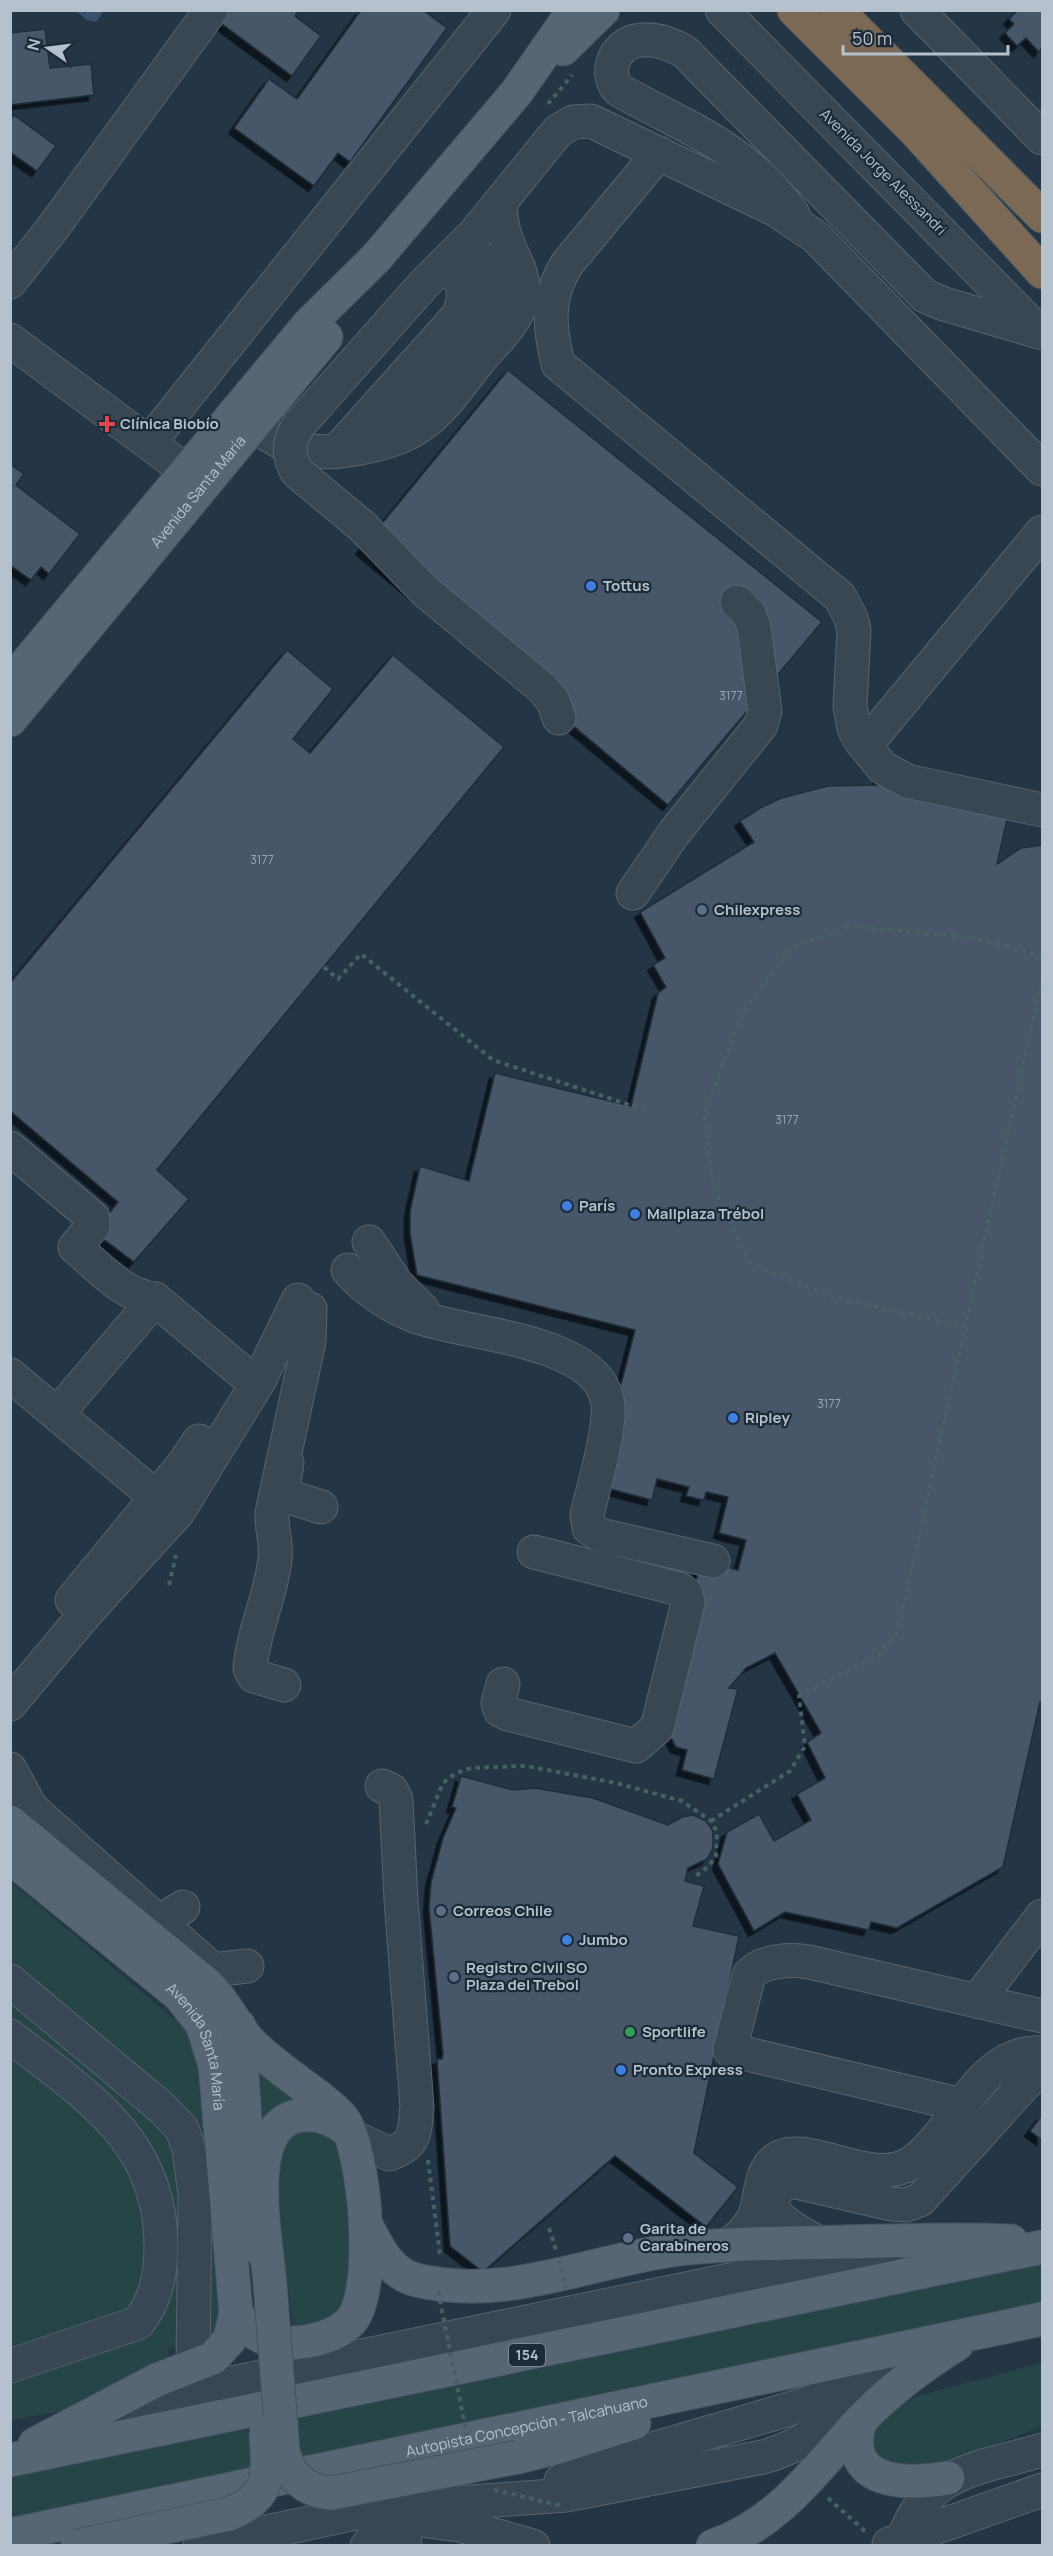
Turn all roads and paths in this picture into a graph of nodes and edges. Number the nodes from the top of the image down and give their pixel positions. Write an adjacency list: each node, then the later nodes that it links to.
1 (211, 10): 21 (street)
2 (494, 10): 25 (street)
3 (574, 10): 11 (main road, Avenida Santa María)
4 (603, 10): 11 (main road, Avenida Santa María)
5 (722, 10): 10 (street, Avenida Jorge Alessandri)
6 (747, 10): 10 (street)
7 (794, 10): 20 (highway)
8 (837, 10): 15 (highway)
9 (930, 15): 12 (street)
10 (754, 42): 22 (street, Avenida Jorge Alessandri)
11 (516, 93): 18 (main road, Avenida Santa María)
12 (1041, 134)
13 (659, 153): 14 (street); 16 (street); 35 (street)
14 (500, 203): 17 (street); 19 (street)
15 (1042, 216)
16 (803, 228): 22 (street); 28 (street)
17 (453, 256): 19 (street); 26 (street); 27 (street); 33 (street, bridge)
18 (376, 258): 24 (main road, Avenida Santa María); 29 (main road, Avenida Santa María)
19 (519, 266): 26 (street)
20 (1042, 272)
21 (10, 282)
22 (1041, 334)
23 (10, 340): 25 (street)
24 (256, 425): 27 (street); 34 (main road, Avenida Santa María)
25 (149, 443): 29 (street)
26 (374, 445): 27 (street)
27 (336, 452)
28 (1042, 469)
29 (185, 470): 32 (main road, Avenida Santa María)
30 (1042, 532): 35 (street)
31 (737, 602): 37 (street)
32 (10, 683)
33 (559, 718)
34 (10, 720)
35 (864, 746): 36 (street)
36 (1042, 810)
37 (633, 893)
38 (1042, 956): 48 (path)
39 (324, 967): 41 (path)
40 (1042, 979): 48 (path)
41 (648, 1110)
42 (10, 1148): 45 (street)
43 (369, 1242): 47 (street)
44 (348, 1270): 47 (street)
45 (155, 1299): 51 (street); 52 (street)
46 (306, 1307): 49 (street); 51 (street); 54 (street)
47 (444, 1323): 56 (street)
48 (966, 1327): 63 (path)
49 (303, 1370): 51 (street); 59 (street)
50 (10, 1375): 52 (street)
51 (252, 1376): 53 (street); 60 (street)
52 (57, 1414): 53 (street)
53 (156, 1497): 57 (street)
54 (321, 1508)
55 (534, 1552): 58 (street)
56 (713, 1561)
57 (10, 1675)
58 (503, 1684)
59 (284, 1685)
60 (10, 1704)
61 (10, 1768): 69 (street)
62 (382, 1786): 78 (street)
63 (711, 1821): 65 (path); 67 (path)
64 (10, 1822): 73 (main road, Avenida Santa María)
65 (423, 1832)
66 (10, 1857): 89 (main road, Avenida Santa María)
67 (696, 1876)
68 (1042, 1916): 71 (street)
69 (247, 1966)
70 (10, 1981): 93 (street)
71 (977, 2001): 72 (street); 77 (street)
72 (1042, 2016)
73 (239, 2026): 79 (main road, Avenida Santa María); 86 (main road)
74 (10, 2036): 92 (street)
75 (1042, 2052): 77 (street)
76 (1042, 2065): 82 (street)
77 (962, 2105): 83 (street)
78 (416, 2121): 79 (street); 85 (path)
79 (351, 2136): 80 (main road, Avenida Santa María); 86 (main road)
80 (366, 2225): 83 (main road); 89 (main road)
81 (549, 2228): 87 (path, bridge)
82 (819, 2243): 83 (main road); 84 (main road)
83 (728, 2245)
84 (1042, 2246): 96 (street); 100 (main road, 154)
85 (440, 2255)
86 (263, 2284): 94 (main road, bridge); 110 (main road, bridge)
87 (566, 2288)
88 (438, 2291): 98 (path, bridge)
89 (236, 2313): 93 (main road)
90 (1042, 2319): 91 (main road, Autopista Concepción - Talcahuano)
91 (969, 2336): 94 (main road, Autopista Concepción - Talcahuano); 95 (main road); 104 (street)
92 (10, 2366)
93 (193, 2368): 96 (main road)
94 (716, 2388): 108 (main road, Autopista Concepción - Talcahuano)
95 (860, 2421): 101 (main road); 102 (main road)
96 (46, 2440): 99 (main road)
97 (1042, 2450): 101 (street)
98 (470, 2451)
99 (10, 2452)
100 (10, 2460)
101 (948, 2478): 109 (street)
102 (809, 2480): 109 (path); 114 (main road)
103 (1042, 2490): 105 (street)
104 (496, 2494): 106 (path, bridge); 111 (street)
105 (1004, 2504): 109 (street); 115 (street)
106 (562, 2506)
107 (390, 2533): 112 (street); 113 (street)
108 (10, 2535)
109 (891, 2542)
110 (77, 2546)
111 (200, 2546)
112 (271, 2546)
113 (533, 2546)
114 (713, 2546)
115 (962, 2546)

